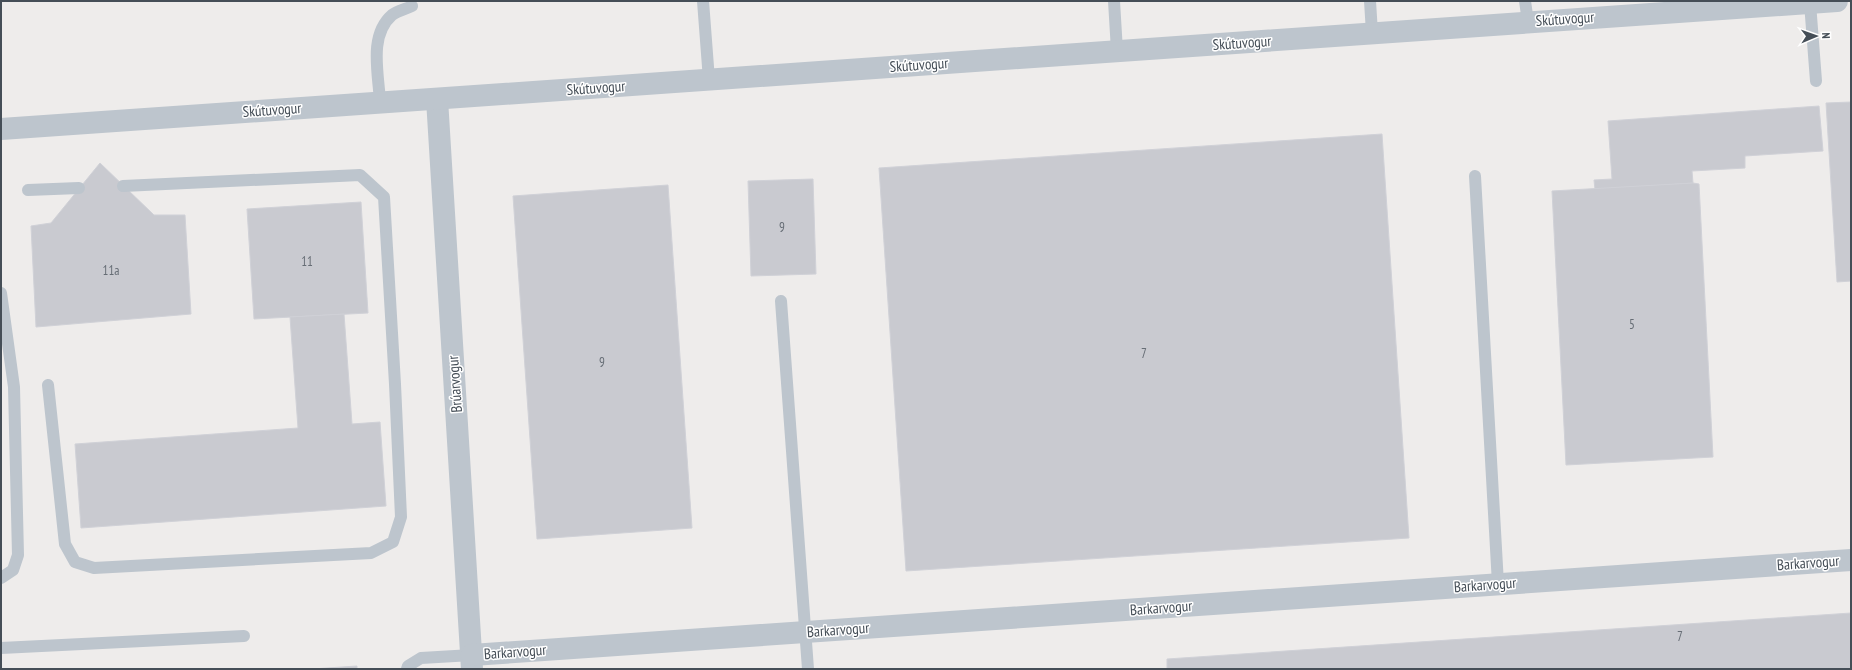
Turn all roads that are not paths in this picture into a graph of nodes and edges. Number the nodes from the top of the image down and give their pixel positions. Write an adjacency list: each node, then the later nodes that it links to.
1 (703, 1): 10 (lane)
2 (1114, 1): 9 (lane)
3 (1370, 1): 8 (lane)
4 (1837, 1): 5 (street, Skútuvogur)
5 (1810, 3): 7 (street, Skútuvogur); 11 (lane)
6 (412, 6): 13 (lane)
7 (1526, 11): 8 (street, Skútuvogur)
8 (1372, 33): 9 (street, Skútuvogur)
9 (1117, 51): 10 (street, Skútuvogur)
10 (709, 80): 12 (street, Skútuvogur)
11 (1816, 81)
12 (437, 99): 13 (street, Skútuvogur); 28 (street, Brúarvogur)
13 (380, 103): 14 (street, Skútuvogur)
14 (1, 129)
15 (1475, 176): 24 (lane)
16 (123, 186): 21 (lane)
17 (79, 188): 18 (lane)
18 (28, 190)
19 (1, 293): 23 (lane)
20 (781, 301): 25 (lane)
21 (48, 385)
22 (1851, 560): 24 (street, Barkarvogur)
23 (1, 578)
24 (1498, 584): 25 (street, Barkarvogur)
25 (805, 632): 28 (street, Barkarvogur); 30 (lane)
26 (244, 636): 27 (lane)
27 (1, 648)
28 (472, 662): 29 (lane)
29 (407, 669)
30 (808, 669)

